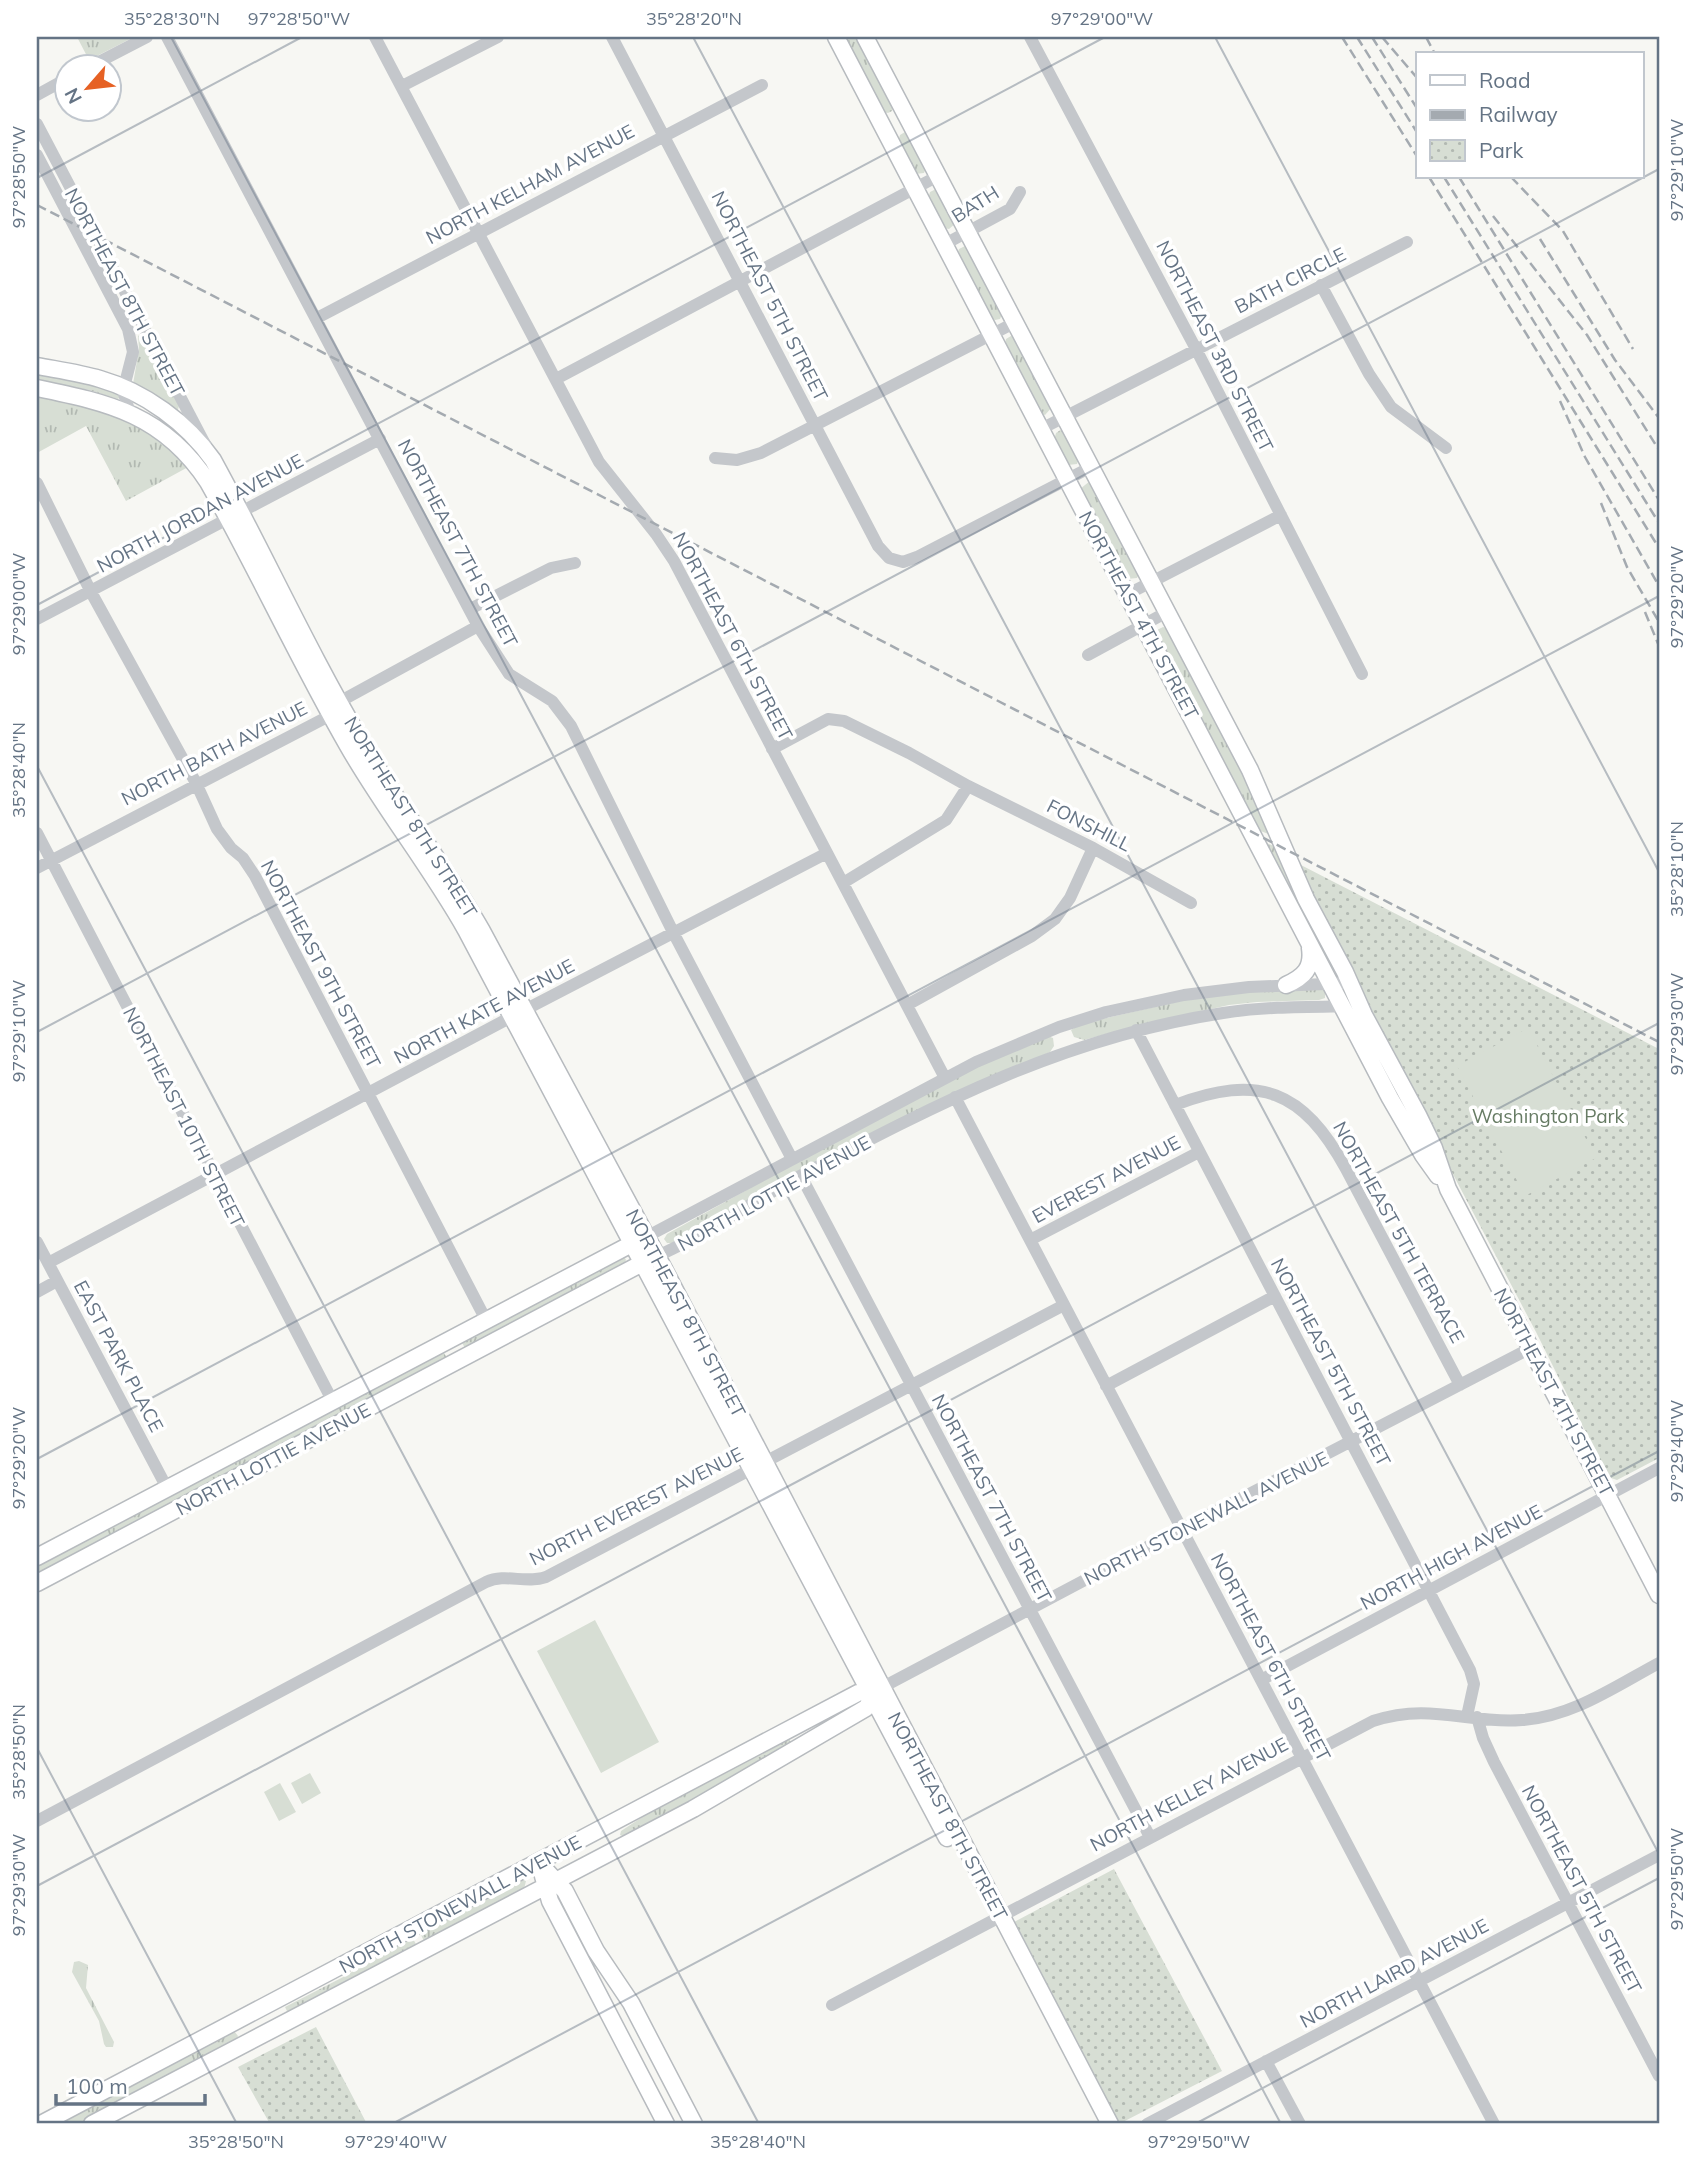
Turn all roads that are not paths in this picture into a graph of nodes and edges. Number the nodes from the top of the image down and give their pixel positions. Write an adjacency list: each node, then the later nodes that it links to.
1 (147, 37): 9 (street)
2 (167, 37): 26 (street, NORTHEAST 7TH STREET)
3 (375, 37): 11 (street, NORTHEAST 6TH STREET)
4 (498, 37): 11 (street)
5 (612, 37): 15 (street, NORTHEAST 5TH STREET)
6 (836, 37): 14 (main road, NORTHEAST 4TH STREET)
7 (865, 37): 12 (main road, NORTHEAST 4TH STREET)
8 (1030, 37): 29 (street, NORTHEAST 3RD STREET)
9 (118, 52)
10 (762, 85): 15 (street, NORTH KELHAM AVENUE)
11 (402, 86): 20 (street, NORTHEAST 6TH STREET)
12 (906, 116): 14 (main road); 17 (main road, NORTHEAST 4TH STREET)
13 (37, 124): 41 (street, NORTHEAST 8TH STREET)
14 (884, 128): 18 (main road, NORTHEAST 4TH STREET)
15 (664, 135): 20 (street, NORTH KELHAM AVENUE); 24 (street, NORTHEAST 5TH STREET)
16 (37, 155): 33 (street, NORTHEAST 8TH STREET)
17 (938, 176): 18 (street); 21 (main road, NORTHEAST 4TH STREET)
18 (915, 189): 23 (main road, NORTHEAST 4TH STREET); 24 (street)
19 (1020, 192): 21 (street, BATH)
20 (479, 233): 26 (street, NORTH KELHAM AVENUE); 31 (street, NORTHEAST 6TH STREET)
21 (967, 233): 23 (street, BATH); 27 (main road, NORTHEAST 4TH STREET)
22 (1407, 242): 25 (street, BATH CIRCLE)
23 (945, 244): 28 (main road, NORTHEAST 4TH STREET)
24 (741, 282): 31 (street); 36 (street, NORTHEAST 5TH STREET)
25 (1321, 285): 29 (street, BATH CIRCLE); 39 (street)
26 (317, 318): 38 (street, NORTHEAST 7TH STREET)
27 (1014, 323): 28 (street); 35 (main road, NORTHEAST 4TH STREET)
28 (992, 335): 36 (street); 37 (main road, NORTHEAST 4TH STREET)
29 (1196, 349): 35 (street, BATH CIRCLE); 45 (street, NORTHEAST 3RD STREET)
30 (37, 366): 33 (main road)
31 (556, 379): 59 (street, NORTHEAST 6TH STREET)
32 (37, 388): 34 (main road)
33 (123, 388): 34 (street); 41 (main road)
34 (131, 413): 46 (main road)
35 (1064, 417): 37 (street, BATH CIRCLE); 42 (main road, NORTHEAST 4TH STREET)
36 (814, 425): 40 (street); 43 (street, NORTHEAST 5TH STREET)
37 (1041, 429): 43 (main road, NORTHEAST 4TH STREET)
38 (380, 439): 46 (street, NORTH JORDAN AVENUE); 51 (street, NORTHEAST 7TH STREET)
39 (1447, 448)
40 (715, 458)
41 (213, 460): 46 (main road)
42 (1091, 467): 43 (street); 48 (main road, NORTHEAST 4TH STREET)
43 (1068, 480): 50 (main road, NORTHEAST 4TH STREET)
44 (37, 483): 49 (street, NORTHEAST 9TH STREET)
45 (1281, 515): 48 (street); 57 (street, NORTHEAST 3RD STREET)
46 (235, 516): 49 (street, NORTH JORDAN AVENUE); 58 (main road, NORTHEAST 8TH STREET)
47 (575, 563): 51 (street)
48 (1151, 582): 50 (street); 52 (main road, NORTHEAST 4TH STREET)
49 (91, 593): 53 (street, NORTH JORDAN AVENUE); 60 (street, NORTHEAST 9TH STREET)
50 (1128, 594): 54 (main road, NORTHEAST 4TH STREET)
51 (470, 609): 55 (street, NORTHEAST 7TH STREET)
52 (1167, 612): 54 (street); 72 (main road, NORTHEAST 4TH STREET)
53 (37, 619)
54 (1144, 625): 56 (street); 70 (main road, NORTHEAST 4TH STREET)
55 (478, 626): 58 (street, NORTH BATH AVENUE); 69 (street, NORTHEAST 7TH STREET)
56 (1088, 655)
57 (1362, 674)
58 (335, 709): 60 (street, NORTH BATH AVENUE); 77 (main road, NORTHEAST 8TH STREET)
59 (772, 749): 61 (street); 64 (street, NORTHEAST 6TH STREET)
60 (196, 783): 65 (street, NORTH BATH AVENUE); 80 (street, NORTHEAST 9TH STREET)
61 (968, 786): 63 (street, FONSHILL); 67 (street)
62 (37, 833): 65 (street, NORTHEAST 10TH STREET)
63 (1093, 848): 68 (street, FONSHILL); 74 (street)
64 (827, 853): 67 (street, NORTHEAST 6TH STREET); 69 (street, NORTH KATE AVENUE)
65 (51, 860): 66 (street, NORTH BATH AVENUE); 85 (street, NORTHEAST 10TH STREET)
66 (37, 868)
67 (843, 883): 74 (street, NORTHEAST 6TH STREET)
68 (1191, 903)
69 (674, 934): 77 (street, NORTH KATE AVENUE); 84 (street, NORTHEAST 7TH STREET)
70 (1310, 945): 71 (main road, NORTHEAST 4TH STREET); 73 (main road)
71 (1330, 983): 72 (street, NORTH LOTTIE AVENUE); 73 (street, NORTH LOTTIE AVENUE); 75 (main road, NORTHEAST 4TH STREET)
72 (1350, 983): 76 (main road, NORTHEAST 4TH STREET)
73 (1286, 985): 79 (street, NORTH LOTTIE AVENUE)
74 (906, 1005): 79 (street, NORTHEAST 6TH STREET)
75 (1342, 1006): 76 (street, NORTH LOTTIE AVENUE); 78 (street, NORTH LOTTIE AVENUE); 87 (main road, NORTHEAST 4TH STREET)
76 (1360, 1006): 87 (main road, NORTHEAST 4TH STREET)
77 (519, 1014): 80 (street, NORTH KATE AVENUE); 88 (main road, NORTHEAST 8TH STREET)
78 (1136, 1030): 81 (street, NORTH LOTTIE AVENUE); 82 (street, NORTHEAST 5TH STREET)
79 (945, 1078): 84 (street, NORTH LOTTIE AVENUE)
80 (368, 1094): 85 (street, NORTH KATE AVENUE); 97 (street, NORTHEAST 9TH STREET)
81 (955, 1097): 86 (street, NORTH LOTTIE AVENUE); 89 (street, NORTHEAST 6TH STREET)
82 (1175, 1105): 83 (street, NORTHEAST 5TH STREET); 99 (street, NORTHEAST 5TH TERRACE)
83 (1199, 1152): 89 (street, EVEREST AVENUE); 95 (street, NORTHEAST 5TH STREET)
84 (792, 1159): 88 (street, NORTH LOTTIE AVENUE)
85 (215, 1175): 92 (street, NORTH KATE AVENUE); 102 (street, NORTHEAST 10TH STREET)
86 (801, 1176): 91 (street, NORTH LOTTIE AVENUE); 101 (street, NORTHEAST 7TH STREET)
87 (1448, 1189): 98 (main road, NORTHEAST 4TH STREET)
88 (639, 1240): 91 (main road, NORTHEAST 8TH STREET); 97 (main road, NORTH LOTTIE AVENUE)
89 (1030, 1240): 96 (street, NORTHEAST 6TH STREET)
90 (37, 1242): 92 (street, EAST PARK PLACE)
91 (649, 1259): 104 (main road, NORTHEAST 8TH STREET); 110 (main road, NORTH LOTTIE AVENUE)
92 (48, 1263): 93 (street, EAST PARK PLACE)
93 (57, 1281): 94 (street); 106 (street, EAST PARK PLACE)
94 (37, 1292)
95 (1275, 1296): 100 (street); 103 (street, NORTHEAST 5TH STREET)
96 (1064, 1305): 100 (street, NORTHEAST 6TH STREET); 101 (street, NORTH EVEREST AVENUE)
97 (486, 1320): 102 (main road, NORTH LOTTIE AVENUE)
98 (1531, 1348): 99 (street, NORTH STONEWALL AVENUE); 107 (main road, NORTHEAST 4TH STREET)
99 (1460, 1385): 103 (street, NORTH STONEWALL AVENUE)
100 (1106, 1386): 108 (street, NORTHEAST 6TH STREET)
101 (911, 1387): 104 (street, NORTH EVEREST AVENUE); 113 (street, NORTHEAST 7TH STREET)
102 (332, 1400): 106 (main road, NORTH LOTTIE AVENUE)
103 (1351, 1443): 108 (street, NORTH STONEWALL AVENUE); 111 (street, NORTHEAST 5TH STREET)
104 (758, 1466): 116 (main road, NORTHEAST 8TH STREET); 119 (street, NORTH EVEREST AVENUE)
105 (1659, 1468): 107 (street, NORTH HIGH AVENUE)
106 (167, 1488): 109 (main road, NORTH LOTTIE AVENUE)
107 (1608, 1496): 111 (street, NORTH HIGH AVENUE); 112 (main road, NORTHEAST 4TH STREET)
108 (1183, 1529): 113 (street, NORTH STONEWALL AVENUE); 115 (street, NORTHEAST 6TH STREET)
109 (37, 1556)
110 (37, 1583)
111 (1429, 1591): 115 (street, NORTH HIGH AVENUE); 117 (street, NORTHEAST 5TH STREET)
112 (1659, 1595)
113 (1029, 1611): 116 (street, NORTH STONEWALL AVENUE); 120 (street, NORTHEAST 7TH STREET)
114 (1659, 1663): 117 (street, NORTH KELLEY AVENUE)
115 (1261, 1680): 118 (street, NORTHEAST 6TH STREET)
116 (874, 1692): 122 (main road, NORTH STONEWALL AVENUE); 123 (main road, NORTH STONEWALL AVENUE); 125 (main road, NORTHEAST 8TH STREET)
117 (1472, 1717): 118 (street, NORTH KELLEY AVENUE); 124 (street, NORTHEAST 5TH STREET)
118 (1301, 1757): 120 (street, NORTH KELLEY AVENUE); 126 (street, NORTHEAST 6TH STREET)
119 (37, 1821)
120 (1150, 1837): 125 (street, NORTH KELLEY AVENUE)
121 (1659, 1855): 124 (street, NORTH LAIRD AVENUE)
122 (539, 1863): 123 (main road); 130 (main road, NORTH STONEWALL AVENUE)
123 (550, 1883): 131 (main road, NORTH STONEWALL AVENUE); 132 (main road); 133 (main road)
124 (1569, 1903): 126 (street, NORTH LAIRD AVENUE); 129 (street, NORTHEAST 5TH STREET)
125 (995, 1918): 127 (street, NORTH KELLEY AVENUE); 134 (main road, NORTHEAST 8TH STREET); 135 (main road, NORTHEAST 8TH STREET)
126 (1419, 1981): 128 (street, NORTH LAIRD AVENUE); 138 (street, NORTHEAST 6TH STREET)
127 (832, 2004)
128 (1266, 2061): 136 (street, NORTH LAIRD AVENUE); 137 (street)
129 (1659, 2076)
130 (41, 2124)
131 (92, 2124)
132 (666, 2124)
133 (694, 2124)
134 (1098, 2124)
135 (1110, 2124)
136 (1147, 2124)
137 (1300, 2124)
138 (1494, 2124)

